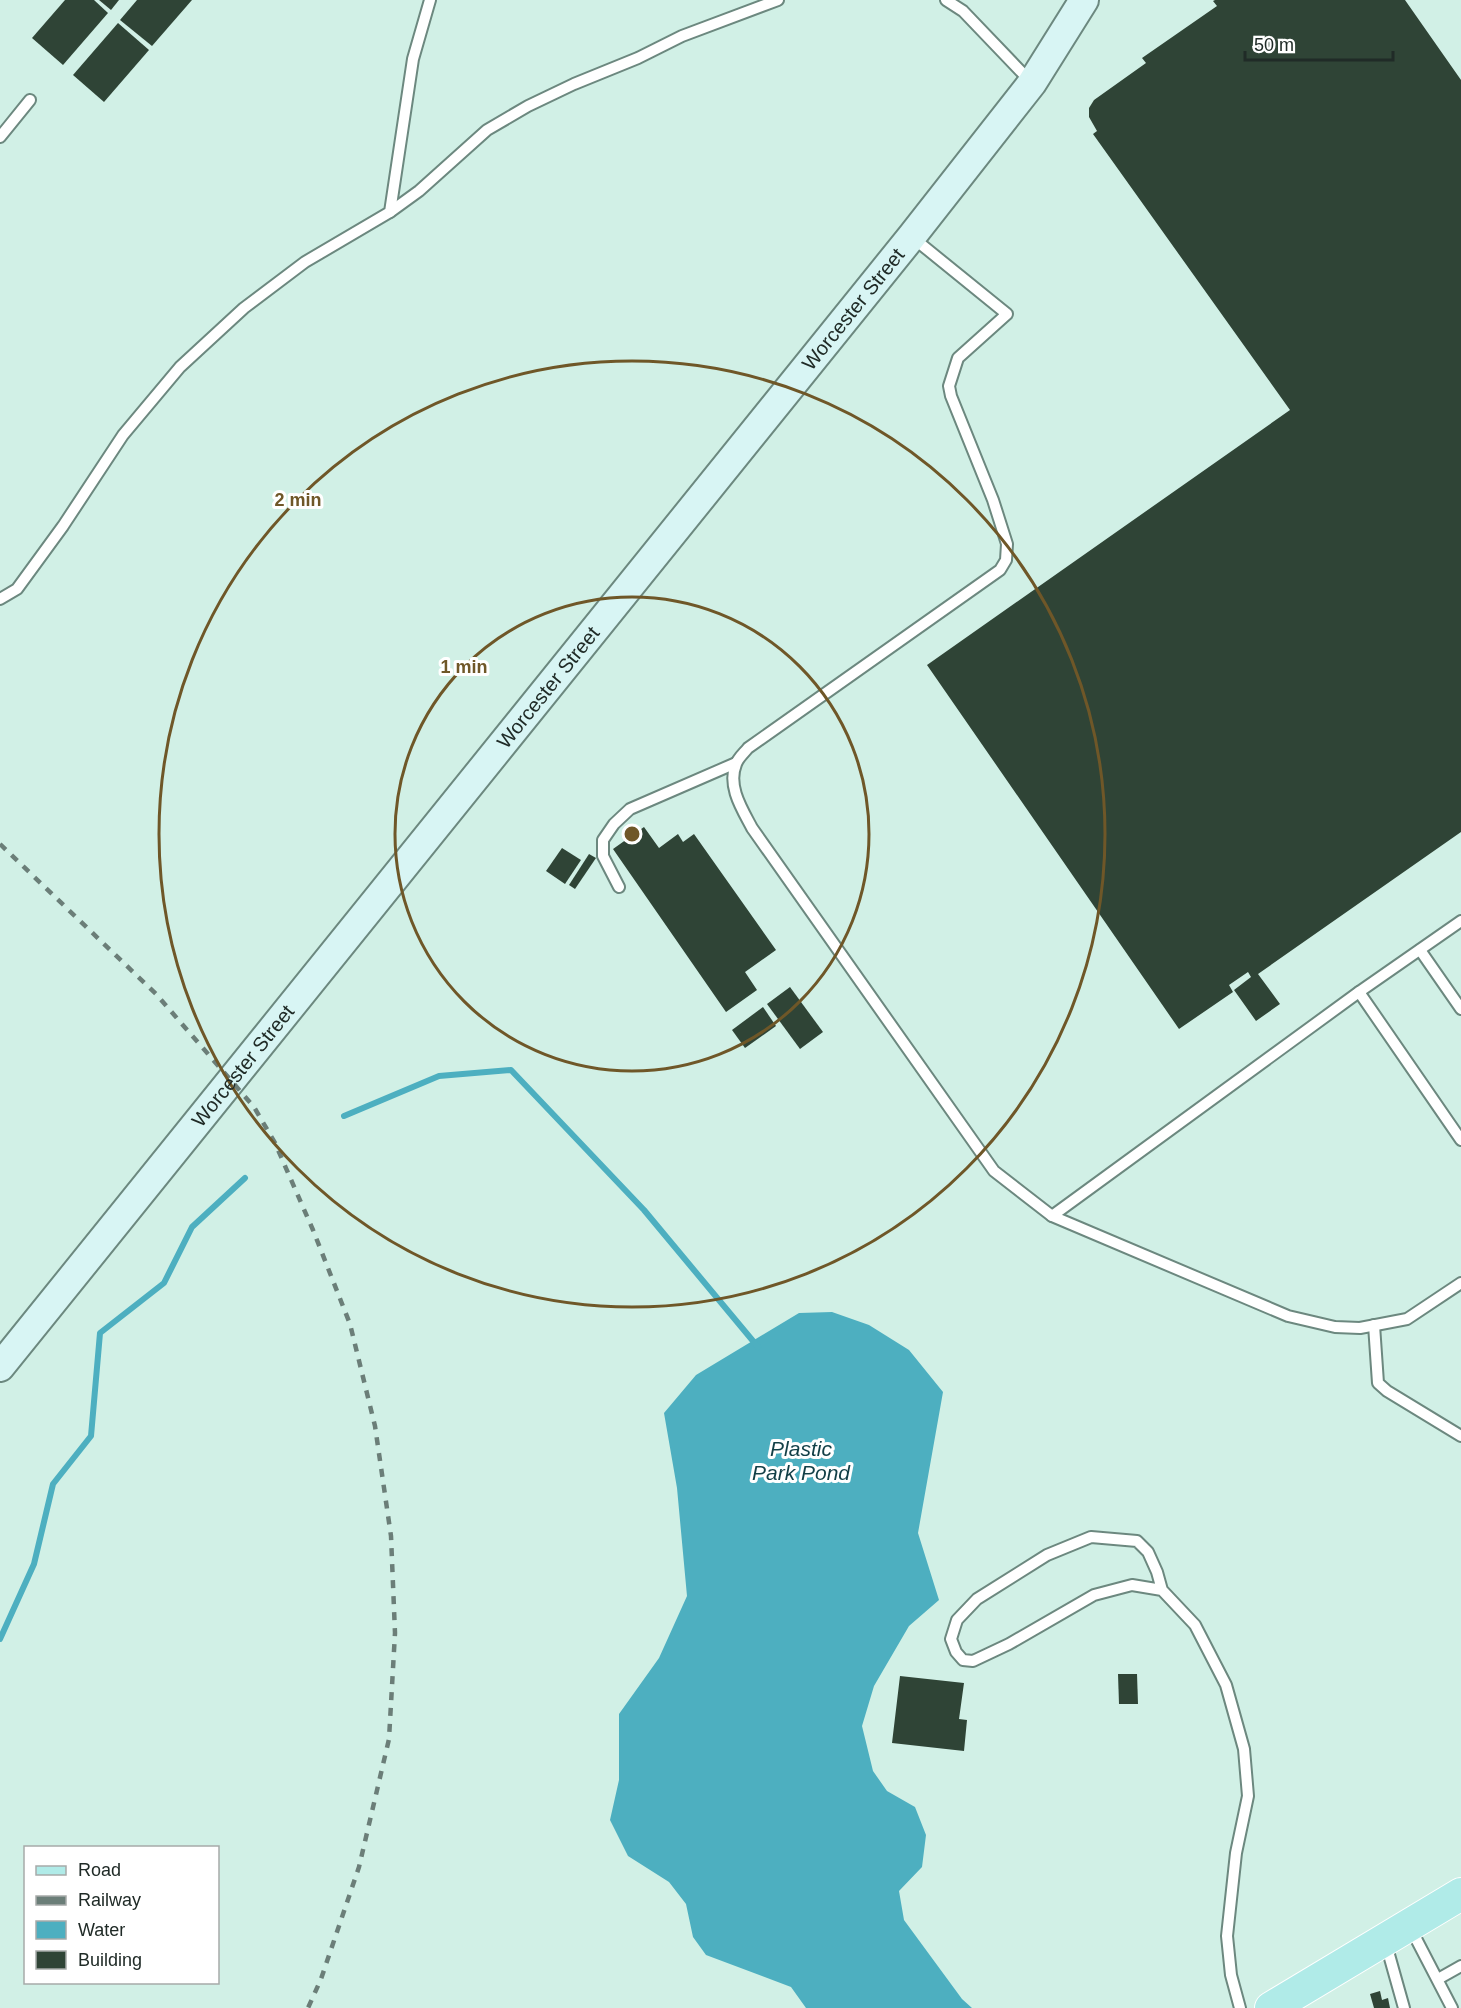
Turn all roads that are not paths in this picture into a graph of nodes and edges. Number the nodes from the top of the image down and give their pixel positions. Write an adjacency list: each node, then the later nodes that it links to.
1 (430, 0): 8 (lane)
2 (778, 0): 8 (lane)
3 (946, 0): 5 (lane)
4 (1084, 0): 5 (main road, Worcester Street)
5 (1032, 83): 9 (main road, Worcester Street)
6 (30, 100): 7 (lane)
7 (0, 136)
8 (390, 213): 10 (lane)
9 (912, 236): 11 (lane); 21 (main road, Worcester Street)
10 (0, 599)
11 (736, 763): 12 (lane); 18 (lane)
12 (619, 887)
13 (1461, 921): 14 (lane)
14 (1420, 950): 15 (lane); 16 (lane)
15 (1359, 992): 17 (lane); 18 (lane)
16 (1461, 1009)
17 (1461, 1140)
18 (1052, 1216): 20 (lane)
19 (1461, 1283): 20 (lane)
20 (1374, 1325): 22 (lane)
21 (0, 1367)
22 (1461, 1436)
23 (1162, 1590): 23 (lane); 28 (lane)
24 (1461, 1894): 25 (main road)
25 (1397, 1933): 27 (lane); 29 (main road); 30 (lane)
26 (1461, 1966): 27 (lane)
27 (1438, 1979): 31 (lane)
28 (1240, 2008)
29 (1271, 2008)
30 (1404, 2008)
31 (1452, 2008)

